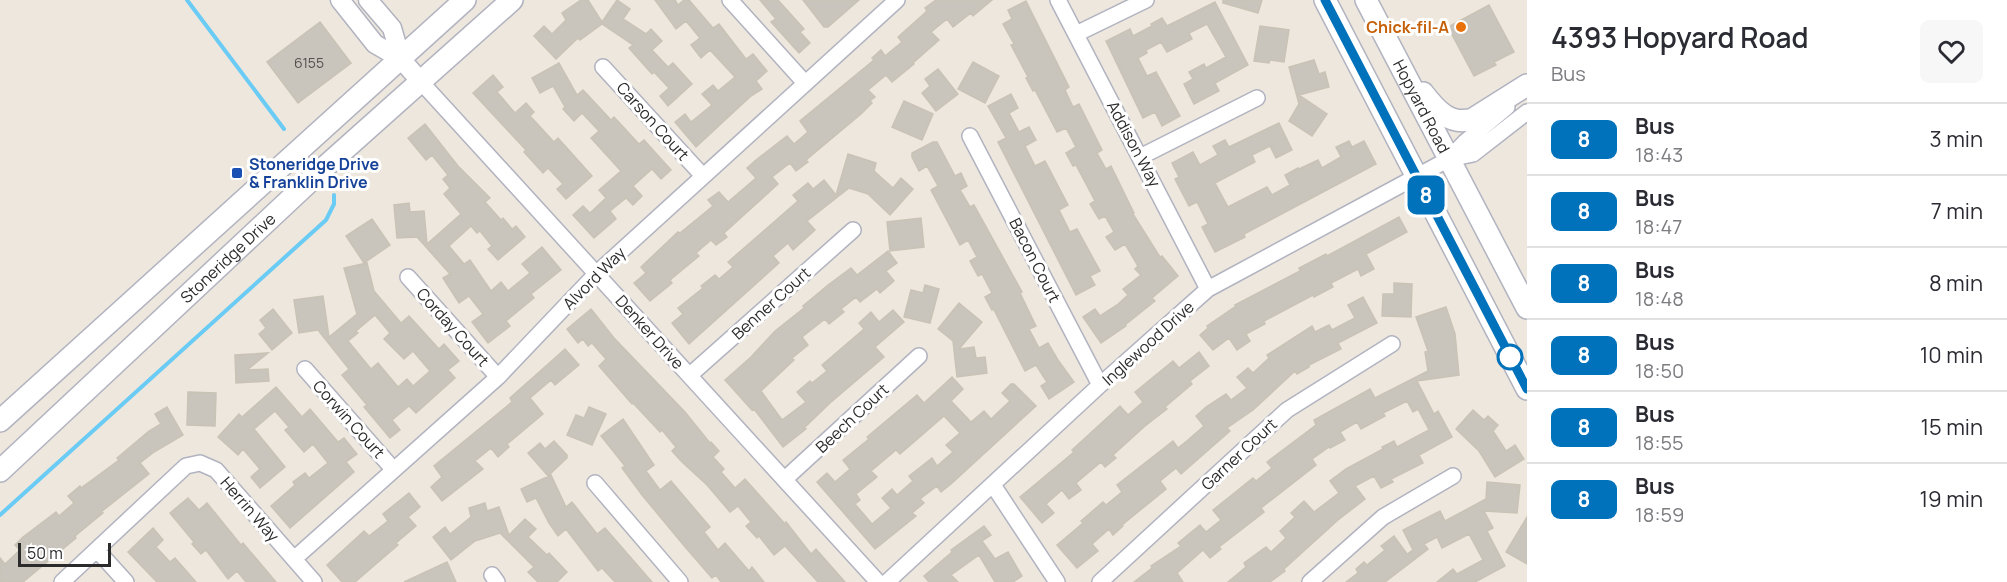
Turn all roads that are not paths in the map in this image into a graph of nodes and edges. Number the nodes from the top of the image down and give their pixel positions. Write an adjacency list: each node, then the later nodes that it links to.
1 (340, 0): 12 (street)
2 (368, 0): 12 (street)
3 (465, 0): 12 (main road, Stoneridge Drive)
4 (512, 0): 15 (main road, Stoneridge Drive)
5 (730, 0): 16 (street)
6 (897, 0): 16 (street, Alvord Way)
7 (1058, 0): 11 (street, Addison Way)
8 (1146, 0): 11 (street)
9 (1325, 0): 24 (main road)
10 (1366, 0): 13 (main road, Hopyard Road)
11 (1076, 34): 21 (street, Addison Way)
12 (401, 58): 15 (street); 37 (main road, Stoneridge Drive)
13 (1400, 64): 17 (main road); 22 (main road, Hopyard Road)
14 (603, 67): 23 (street, Carson Court)
15 (421, 82): 26 (street, Denker Drive); 39 (main road, Stoneridge Drive)
16 (805, 83): 23 (street, Alvord Way)
17 (1527, 88): 22 (street, Inglewood Drive)
18 (1257, 98): 21 (street)
19 (1527, 112): 22 (street, Inglewood Drive)
20 (970, 136): 35 (street, Bacon Court)
21 (1140, 157): 28 (street, Addison Way)
22 (1449, 159): 24 (street, Inglewood Drive); 29 (main road, Hopyard Road)
23 (703, 176): 26 (street, Alvord Way)
24 (1416, 176): 28 (street, Inglewood Drive); 36 (main road)
25 (853, 230): 33 (street, Benner Court)
26 (597, 273): 33 (street, Denker Drive); 34 (street, Alvord Way)
27 (408, 277): 34 (street, Corday Court)
28 (1208, 289): 35 (street, Inglewood Drive)
29 (1527, 308)
30 (1392, 344): 53 (street, Garner Court)
31 (919, 356): 41 (street, Beech Court)
32 (305, 369): 38 (street, Corwin Court)
33 (690, 375): 41 (street, Denker Drive)
34 (498, 377): 38 (street, Alvord Way)
35 (1100, 385): 43 (street, Inglewood Drive)
36 (1527, 389)
37 (0, 421)
38 (393, 469): 45 (street, Alvord Way)
39 (0, 471)
40 (1453, 476): 54 (street)
41 (785, 479): 50 (street, Denker Drive)
42 (595, 483): 49 (street)
43 (993, 485): 51 (street, Inglewood Drive); 52 (street)
44 (97, 550): 45 (street, Herrin Way); 46 (street, Herrin Way); 47 (street)
45 (294, 559): 48 (street, Herrin Way)
46 (62, 582)
47 (126, 582)
48 (314, 582)
49 (680, 582)
50 (878, 582)
51 (887, 582)
52 (1057, 582)
53 (1100, 582)
54 (1310, 582)

